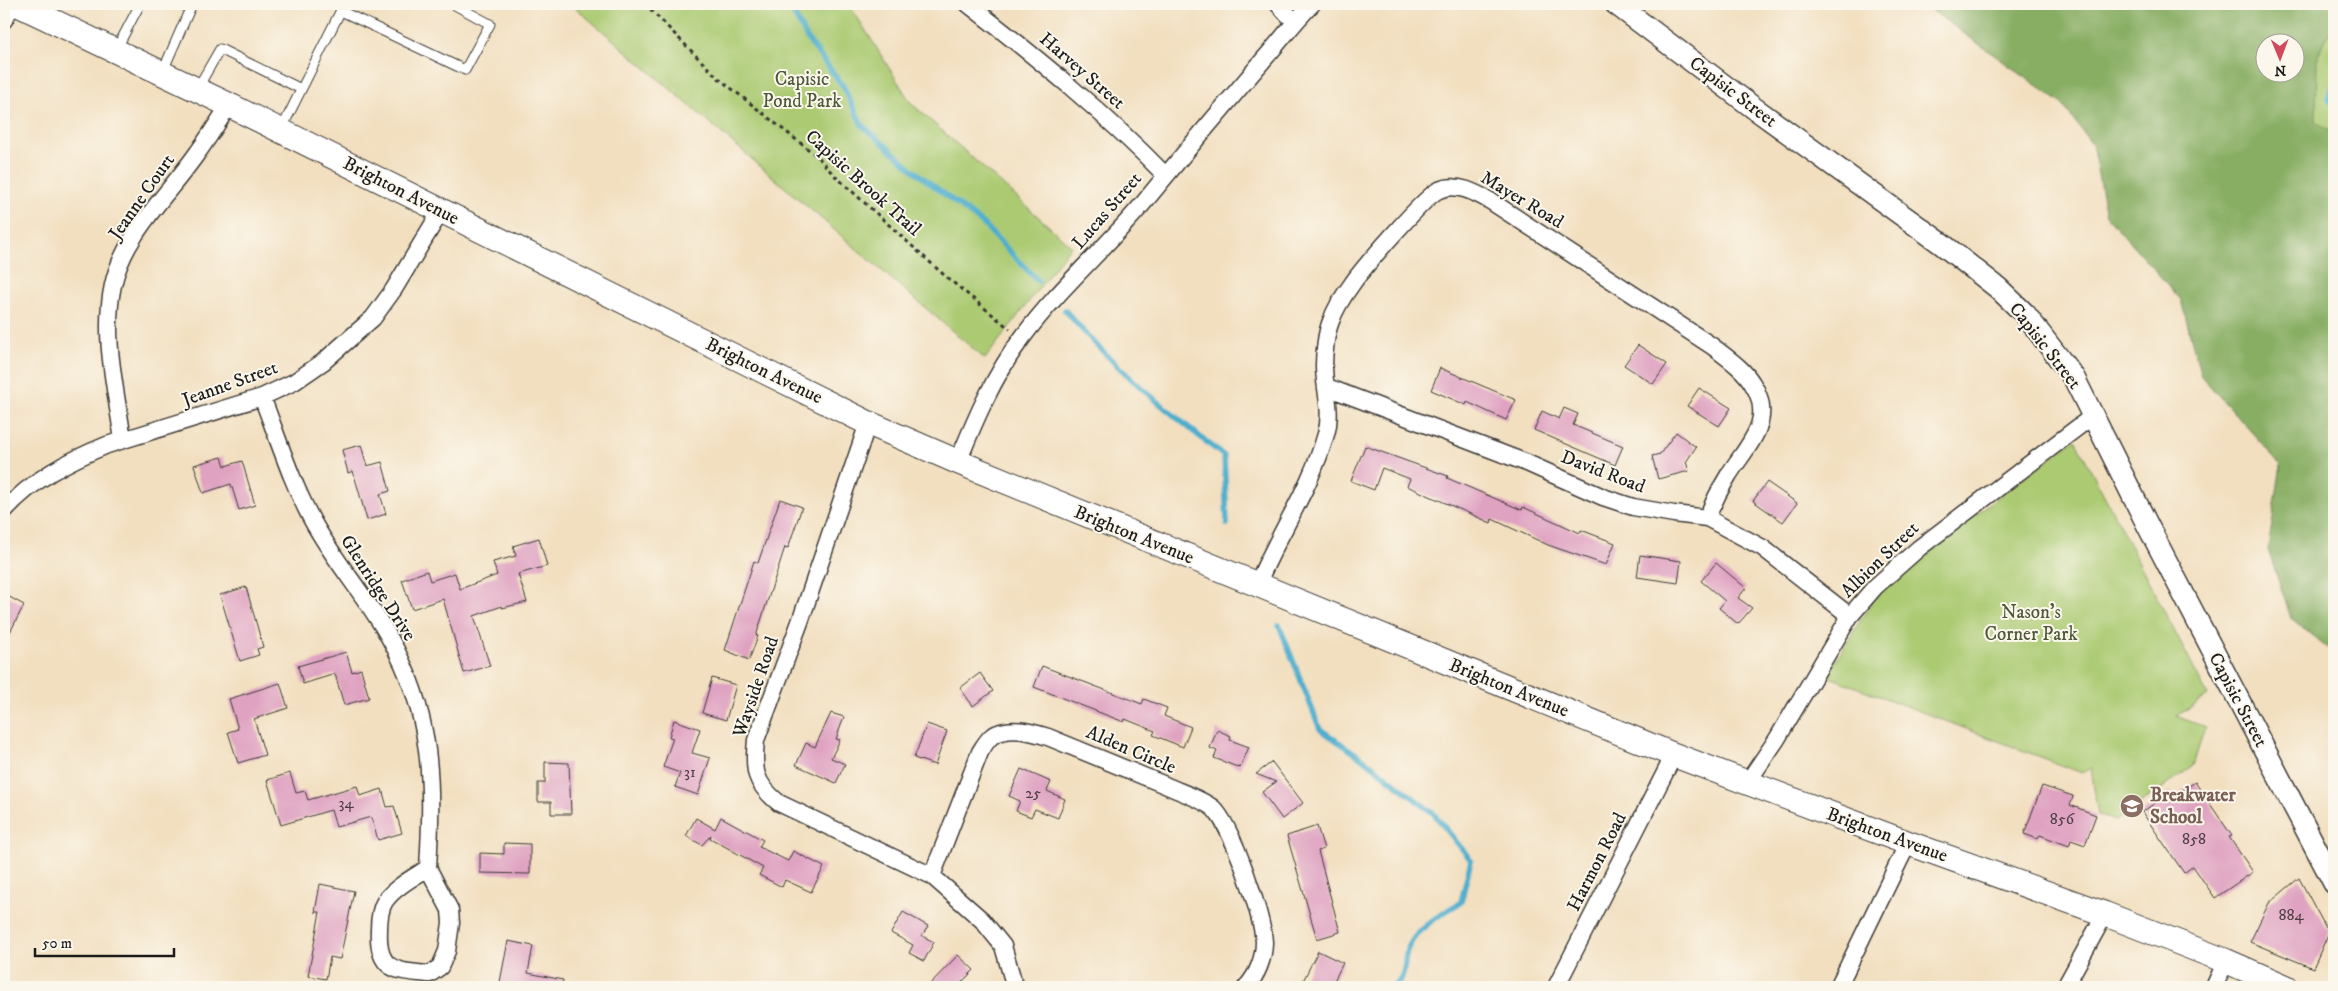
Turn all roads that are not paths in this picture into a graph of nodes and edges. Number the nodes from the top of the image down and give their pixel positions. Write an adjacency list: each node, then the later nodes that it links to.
1 (13, 4): 11 (street)
2 (17, 4): 13 (main road, Brighton Avenue)
3 (140, 4): 13 (lane)
4 (192, 4): 14 (lane)
5 (453, 4): 10 (lane)
6 (968, 4): 19 (street, Harvey Street)
7 (1278, 4): 12 (street)
8 (1312, 4): 12 (street, Lucas Street)
9 (1616, 4): 23 (street, Capisic Street)
10 (342, 7): 16 (lane)
11 (4, 20)
12 (1294, 22): 19 (street, Lucas Street)
13 (116, 51): 14 (main road, Brighton Avenue)
14 (162, 73): 15 (main road, Brighton Avenue)
15 (197, 90): 16 (lane); 17 (main road, Brighton Avenue)
16 (301, 90): 18 (lane)
17 (229, 105): 18 (main road, Brighton Avenue); 25 (street, Jeanne Court)
18 (281, 131): 20 (main road, Brighton Avenue)
19 (1165, 175): 26 (street, Lucas Street)
20 (442, 211): 22 (street, Jeanne Street); 24 (main road, Brighton Avenue)
21 (1327, 387): 28 (street, David Road); 28 (street, Mayer Road); 29 (street, Mayer Road)
22 (262, 397): 25 (street, Jeanne Street); 34 (street, Glenridge Drive)
23 (2094, 415): 30 (street, Albion Street); 36 (street, Capisic Street)
24 (868, 423): 26 (main road, Brighton Avenue); 35 (street, Wayside Road)
25 (123, 440): 27 (street, Jeanne Street)
26 (958, 462): 29 (main road, Brighton Avenue)
27 (4, 511)
28 (1707, 518): 30 (street, David Road)
29 (1257, 585): 31 (main road, Brighton Avenue)
30 (1850, 616): 32 (street, Albion Street)
31 (1674, 755): 32 (main road, Brighton Avenue); 41 (street, Harmon Road)
32 (1747, 783): 33 (main road, Brighton Avenue)
33 (1908, 843): 37 (main road, Brighton Avenue); 42 (street)
34 (428, 868): 34 (street)
35 (932, 876): 39 (street, Wayside Road); 40 (street, Alden Circle)
36 (2334, 883)
37 (2105, 914): 38 (main road, Brighton Avenue); 43 (street)
38 (2226, 960): 44 (street); 45 (main road, Brighton Avenue)
39 (1014, 986)
40 (1246, 987)
41 (1556, 987)
42 (1838, 987)
43 (2066, 987)
44 (2214, 987)
45 (2286, 987)

